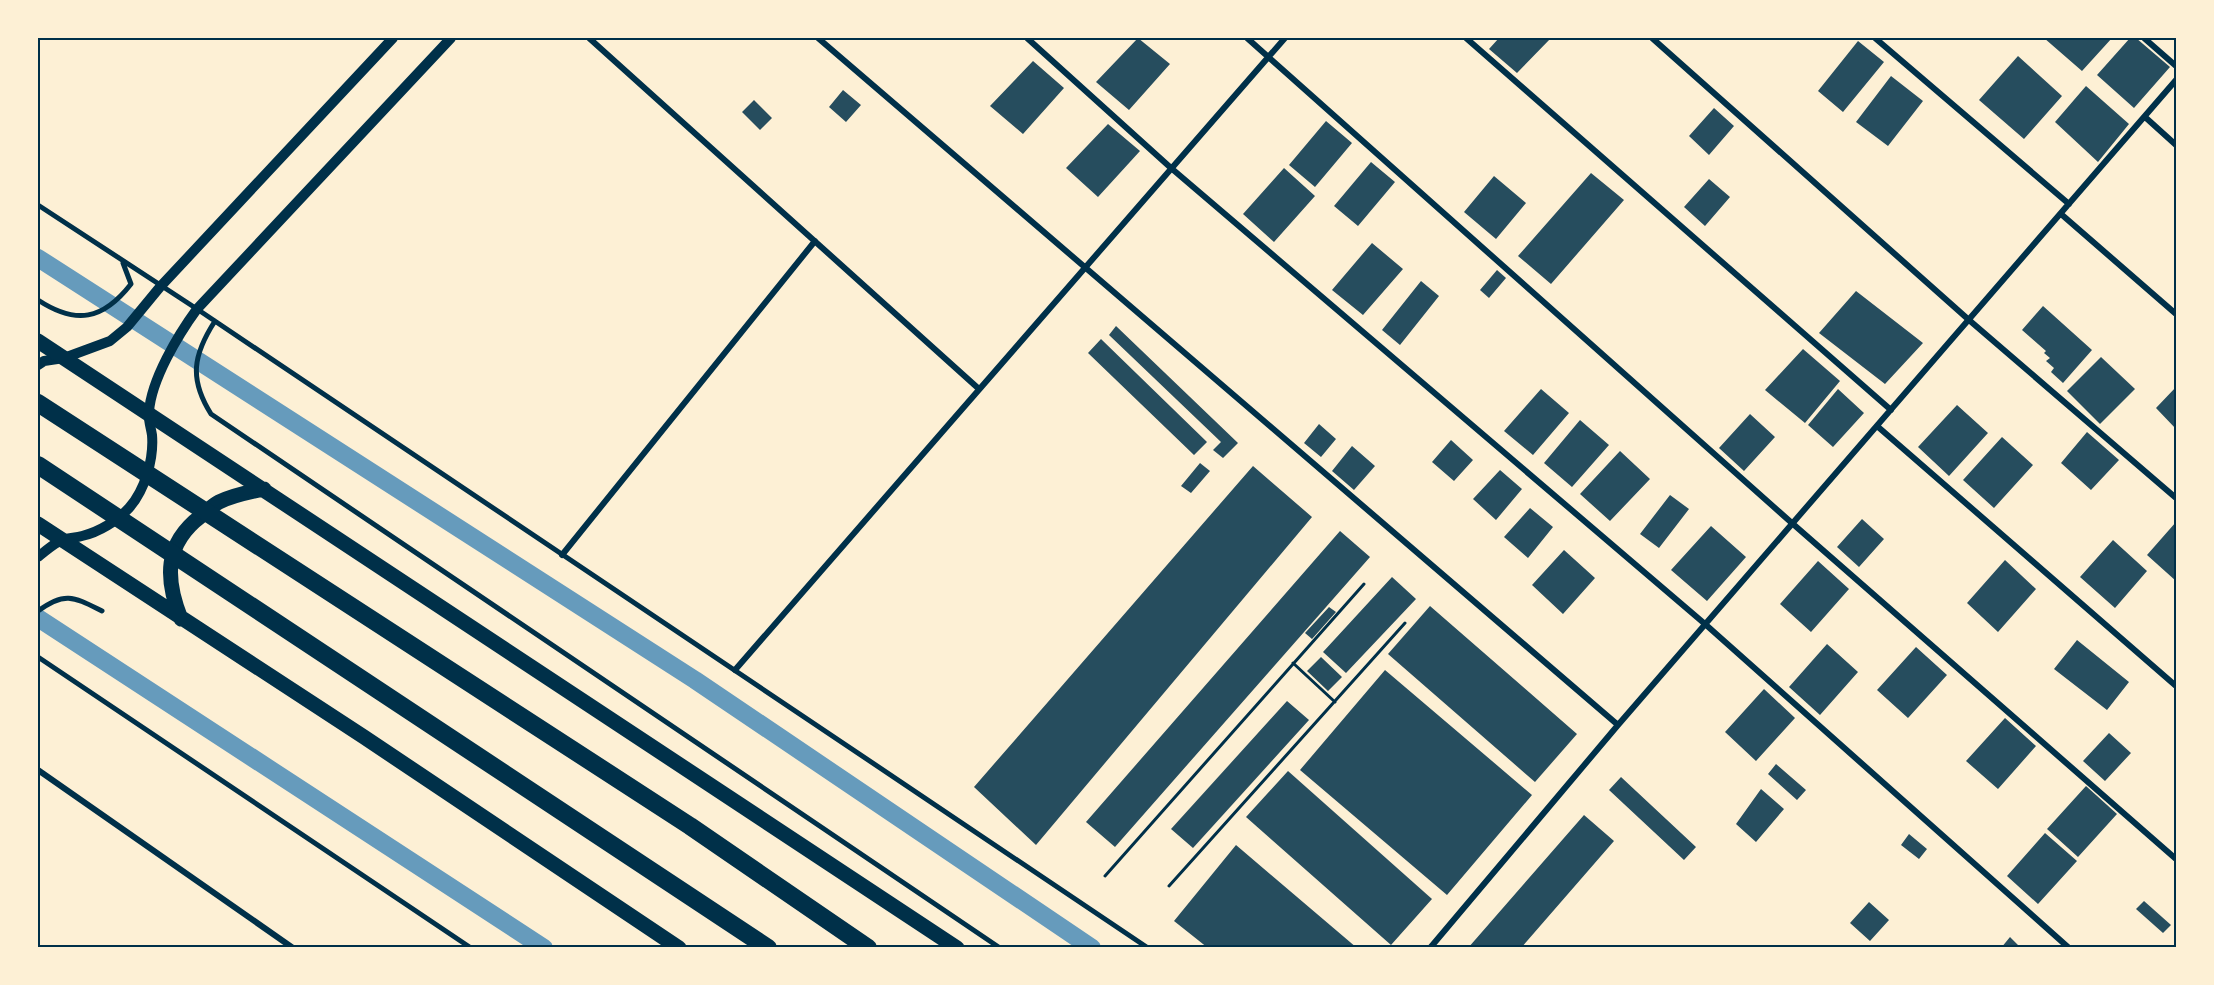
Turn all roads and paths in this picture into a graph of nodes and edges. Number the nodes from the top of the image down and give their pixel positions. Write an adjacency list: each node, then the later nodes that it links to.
1 (393, 38): 24 (street)
2 (451, 38): 26 (street)
3 (589, 38): 21 (street)
4 (818, 38): 23 (street)
5 (1027, 38): 17 (street)
6 (1246, 38): 12 (street)
7 (1285, 38): 12 (street)
8 (1466, 38): 35 (street)
9 (1652, 38): 28 (street)
10 (1875, 38): 18 (street)
11 (2144, 38): 13 (street)
12 (1268, 56): 17 (street); 42 (street)
13 (2176, 66)
14 (2176, 80): 15 (street)
15 (2145, 117): 16 (street); 18 (street)
16 (2176, 145)
17 (1172, 168): 23 (street); 51 (street)
18 (2069, 204): 20 (street)
19 (38, 205): 22 (street)
20 (2061, 214): 27 (street); 28 (street)
21 (815, 241): 33 (street); 44 (street)
22 (122, 261): 24 (street); 25 (street)
23 (1084, 268): 33 (street); 57 (street)
24 (160, 287): 26 (street); 31 (street)
25 (38, 300)
26 (197, 309): 29 (street); 36 (street)
27 (2176, 315)
28 (1969, 320): 35 (street); 40 (street)
29 (215, 321): 44 (street); 68 (street)
30 (38, 340): 31 (main road)
31 (64, 358): 32 (street); 36 (main road)
32 (38, 365)
33 (979, 389): 54 (street)
34 (38, 403): 66 (highway)
35 (1891, 410): 37 (street)
36 (149, 413): 39 (main road); 43 (street)
37 (1877, 426): 42 (street); 55 (street)
38 (38, 465): 65 (highway)
39 (264, 489): 49 (main road); 67 (main road)
40 (2176, 498)
41 (38, 524): 43 (main road)
42 (1792, 524): 51 (street); 59 (street)
43 (61, 540): 45 (street); 49 (main road)
44 (562, 555): 54 (street)
45 (38, 557)
46 (1364, 584): 53 (path)
47 (38, 610): 48 (street)
48 (102, 611)
49 (181, 619): 64 (main road)
50 (1405, 623): 56 (path)
51 (1705, 624): 57 (street); 71 (street)
52 (38, 657): 63 (street)
53 (1293, 663): 56 (path); 60 (path)
54 (735, 670): 69 (street)
55 (2176, 686)
56 (1335, 702): 61 (path)
57 (1618, 725): 70 (street)
58 (38, 770): 62 (street)
59 (2176, 860)
60 (1105, 876)
61 (1170, 886)
62 (293, 948)
63 (471, 948)
64 (680, 948)
65 (768, 948)
66 (868, 948)
67 (957, 948)
68 (1000, 948)
69 (1148, 948)
70 (1430, 948)
71 (2069, 948)

